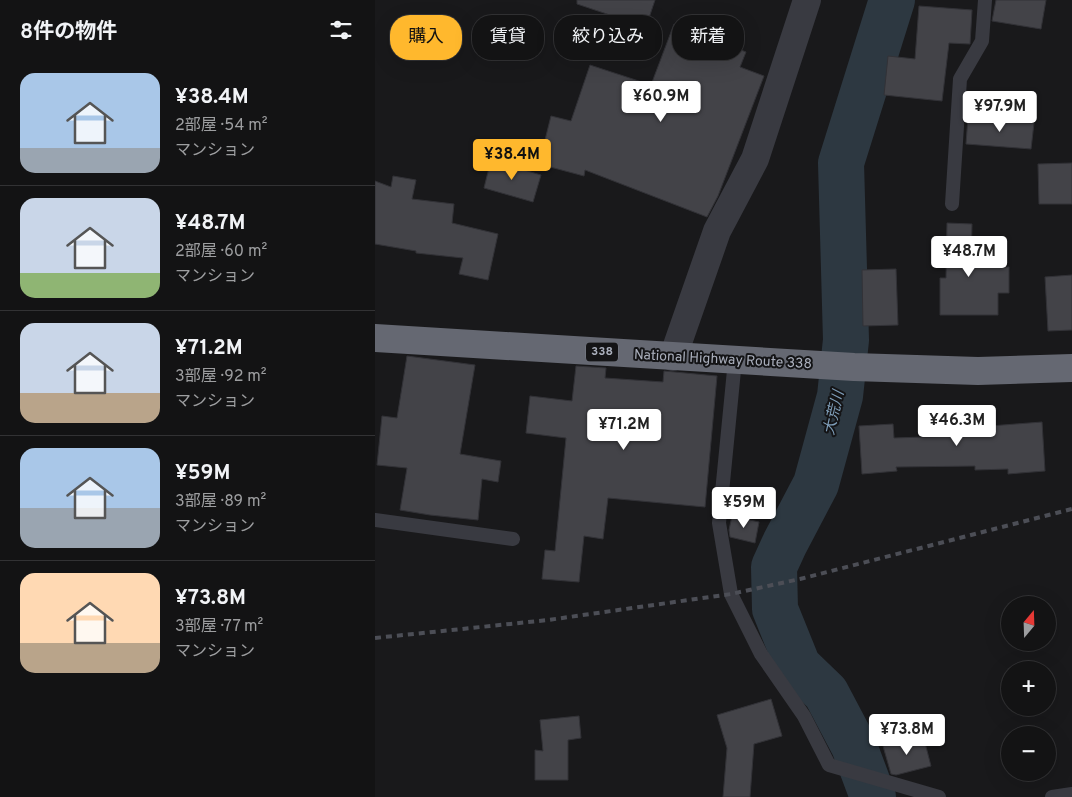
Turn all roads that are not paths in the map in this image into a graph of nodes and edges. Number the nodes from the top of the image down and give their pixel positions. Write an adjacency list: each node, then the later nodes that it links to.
1 (807, 0): 5 (street)
2 (985, 0): 3 (lane)
3 (952, 204)
4 (375, 338): 5 (highway, National Highway Route 338 / 338)
5 (673, 357): 6 (highway, National Highway Route 338 / 338)
6 (735, 360): 7 (highway, National Highway Route 338 / 338); 11 (lane)
7 (1072, 368)
8 (375, 520): 9 (lane)
9 (513, 539)
10 (1072, 794): 12 (lane)
11 (939, 797)
12 (1052, 797)

